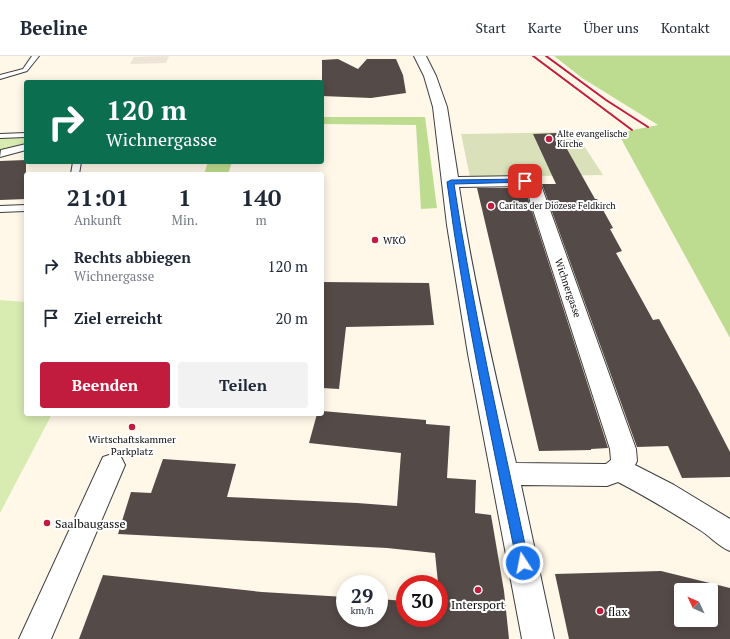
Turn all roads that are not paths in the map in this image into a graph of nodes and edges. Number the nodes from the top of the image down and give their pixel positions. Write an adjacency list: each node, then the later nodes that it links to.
1 (36, 56): 3 (lane)
2 (420, 56): 8 (street)
3 (0, 77)
4 (24, 135): 5 (lane)
5 (0, 136)
6 (24, 147): 7 (lane)
7 (0, 154)
8 (451, 182): 12 (street, Wichnergasse); 13 (street)
9 (24, 208): 10 (lane)
10 (0, 209)
11 (112, 465): 15 (street)
12 (619, 470): 13 (street); 14 (street)
13 (505, 474): 16 (street)
14 (730, 538)
15 (35, 639)
16 (538, 639)

